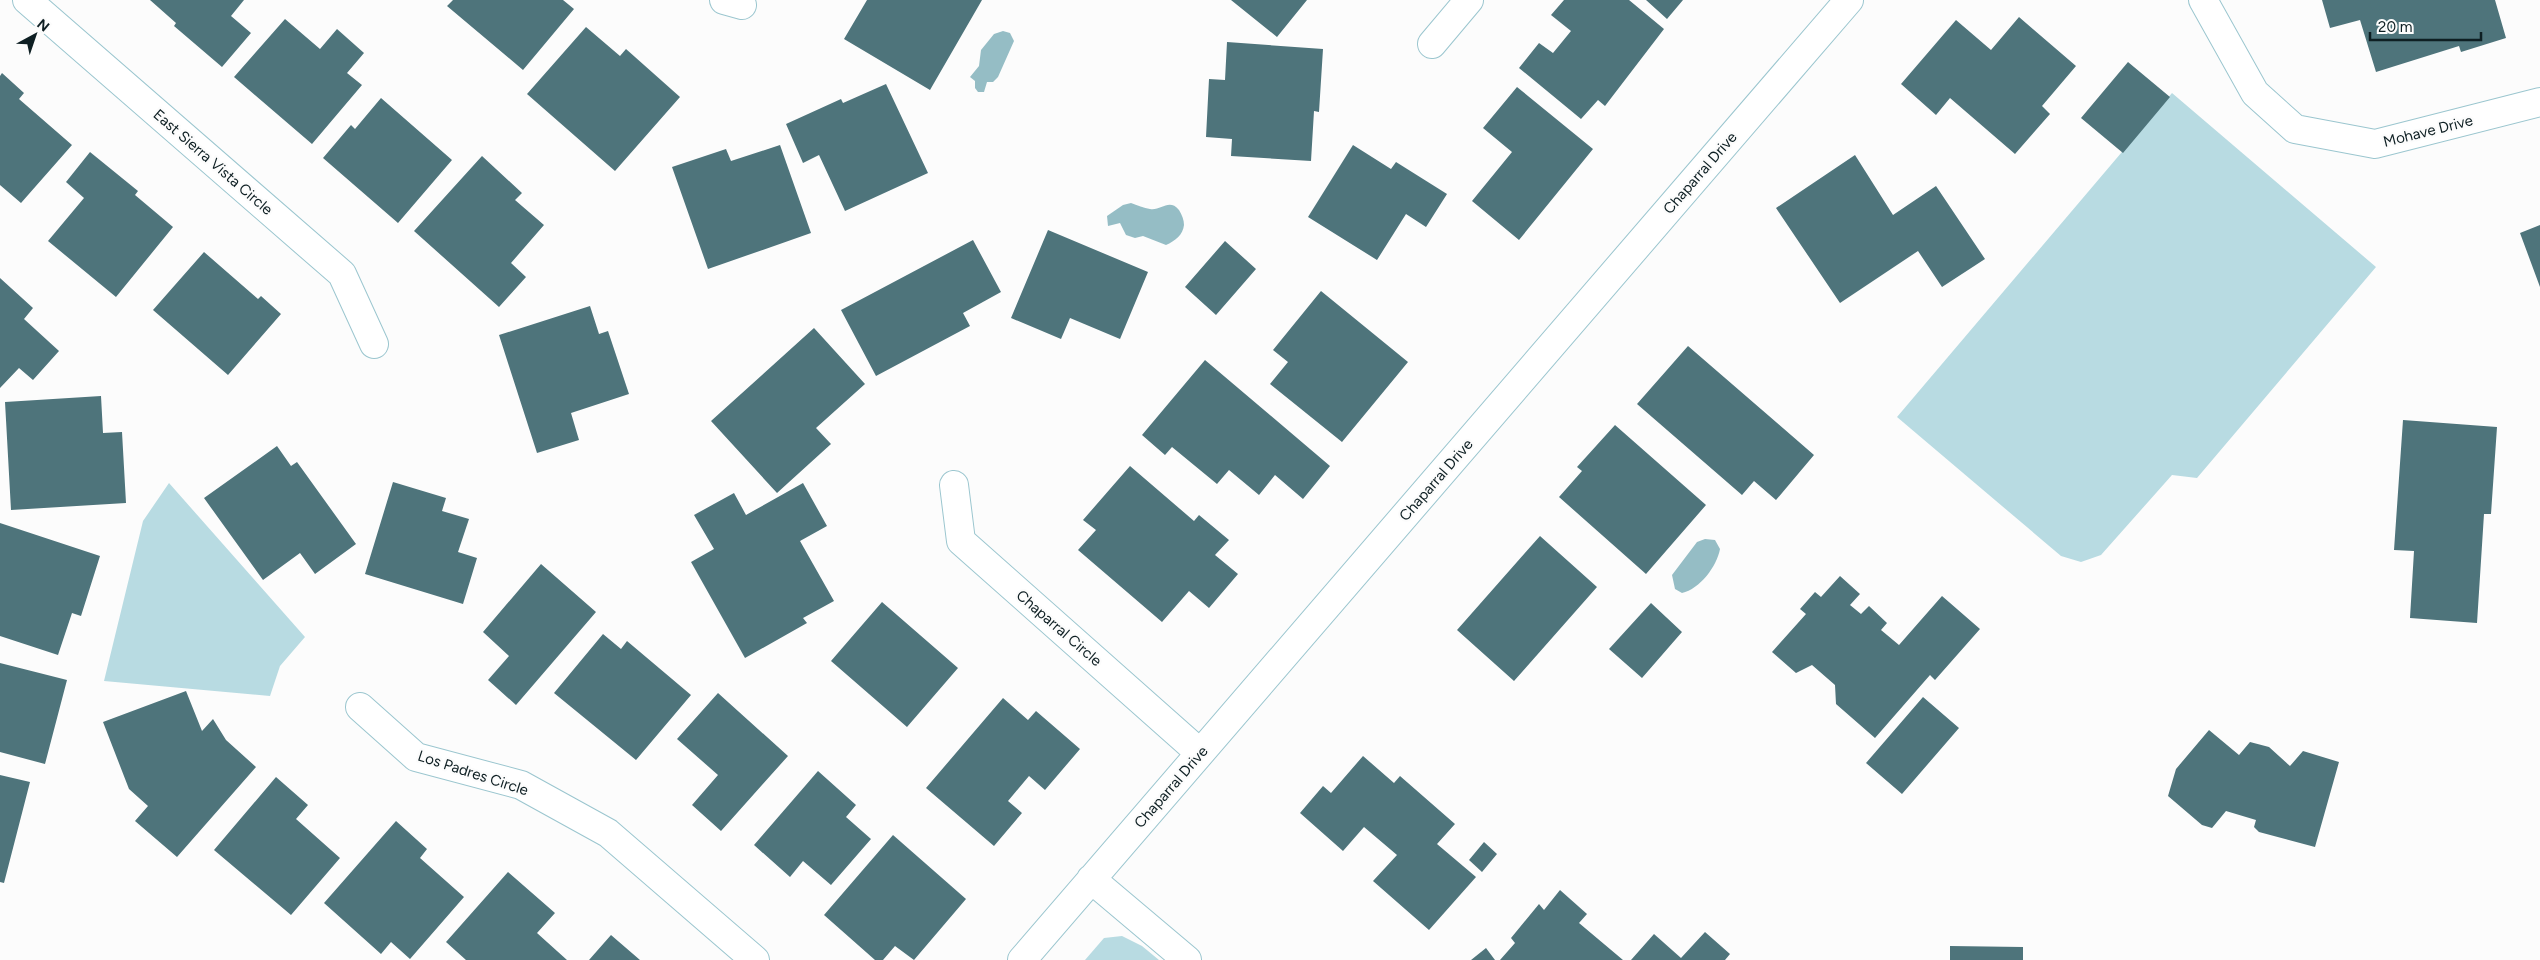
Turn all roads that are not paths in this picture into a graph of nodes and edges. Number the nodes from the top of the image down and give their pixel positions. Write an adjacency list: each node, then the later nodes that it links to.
1 (27, 0): 7 (street, East Sierra Vista Circle)
2 (1469, 0): 5 (street)
3 (1849, 0): 10 (street, Chaparral Drive)
4 (2203, 0): 6 (street, Mohave Drive)
5 (1432, 44)
6 (2540, 102)
7 (374, 344)
8 (954, 485): 10 (street, Chaparral Circle)
9 (360, 707): 12 (street, Los Padres Circle)
10 (1200, 753): 11 (street, Chaparral Drive)
11 (1091, 880): 13 (street, Chaparral Drive); 14 (street)
12 (756, 960)
13 (1022, 960)
14 (1187, 960)

